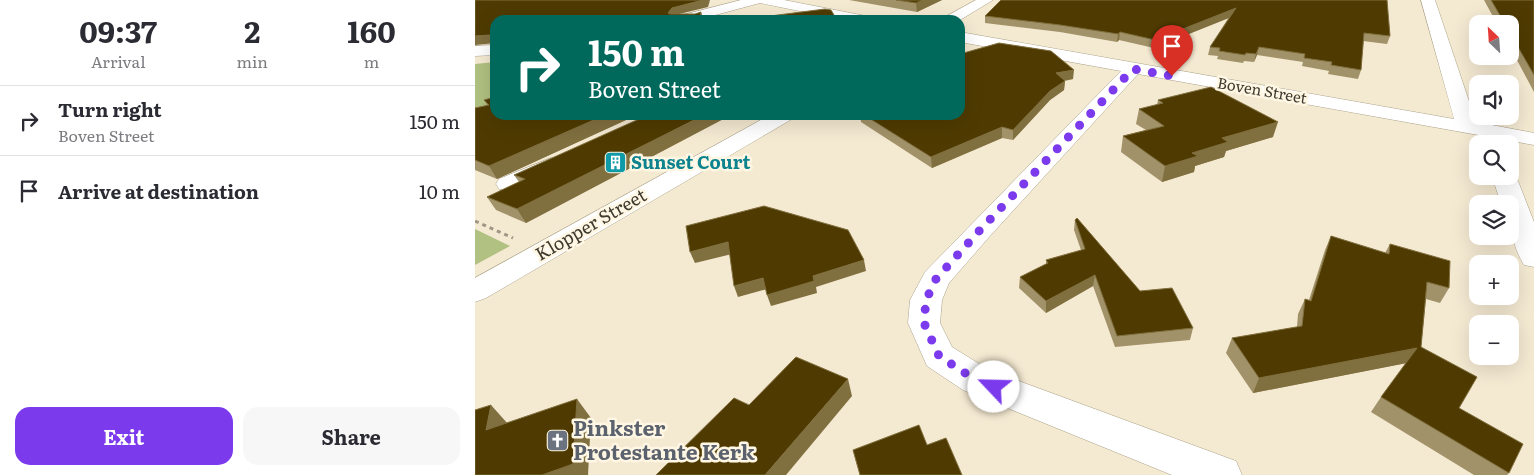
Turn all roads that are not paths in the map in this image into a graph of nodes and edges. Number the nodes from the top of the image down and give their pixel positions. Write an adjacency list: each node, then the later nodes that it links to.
1 (757, 0): 5 (street)
2 (763, 0): 6 (street)
3 (986, 0): 7 (street)
4 (1427, 0): 13 (street)
5 (698, 15)
6 (841, 15)
7 (959, 15)
8 (965, 38): 11 (street, Boven Street)
9 (490, 50): 10 (street)
10 (475, 51)
11 (1133, 69): 13 (street, Boven Street); 20 (street)
12 (776, 120): 19 (street, Klopper Street)
13 (1482, 134): 14 (street, Boven Street)
14 (1534, 139)
15 (570, 156): 16 (street)
16 (508, 184)
17 (1507, 185): 18 (street)
18 (1534, 258)
19 (475, 291)
20 (1221, 475)

